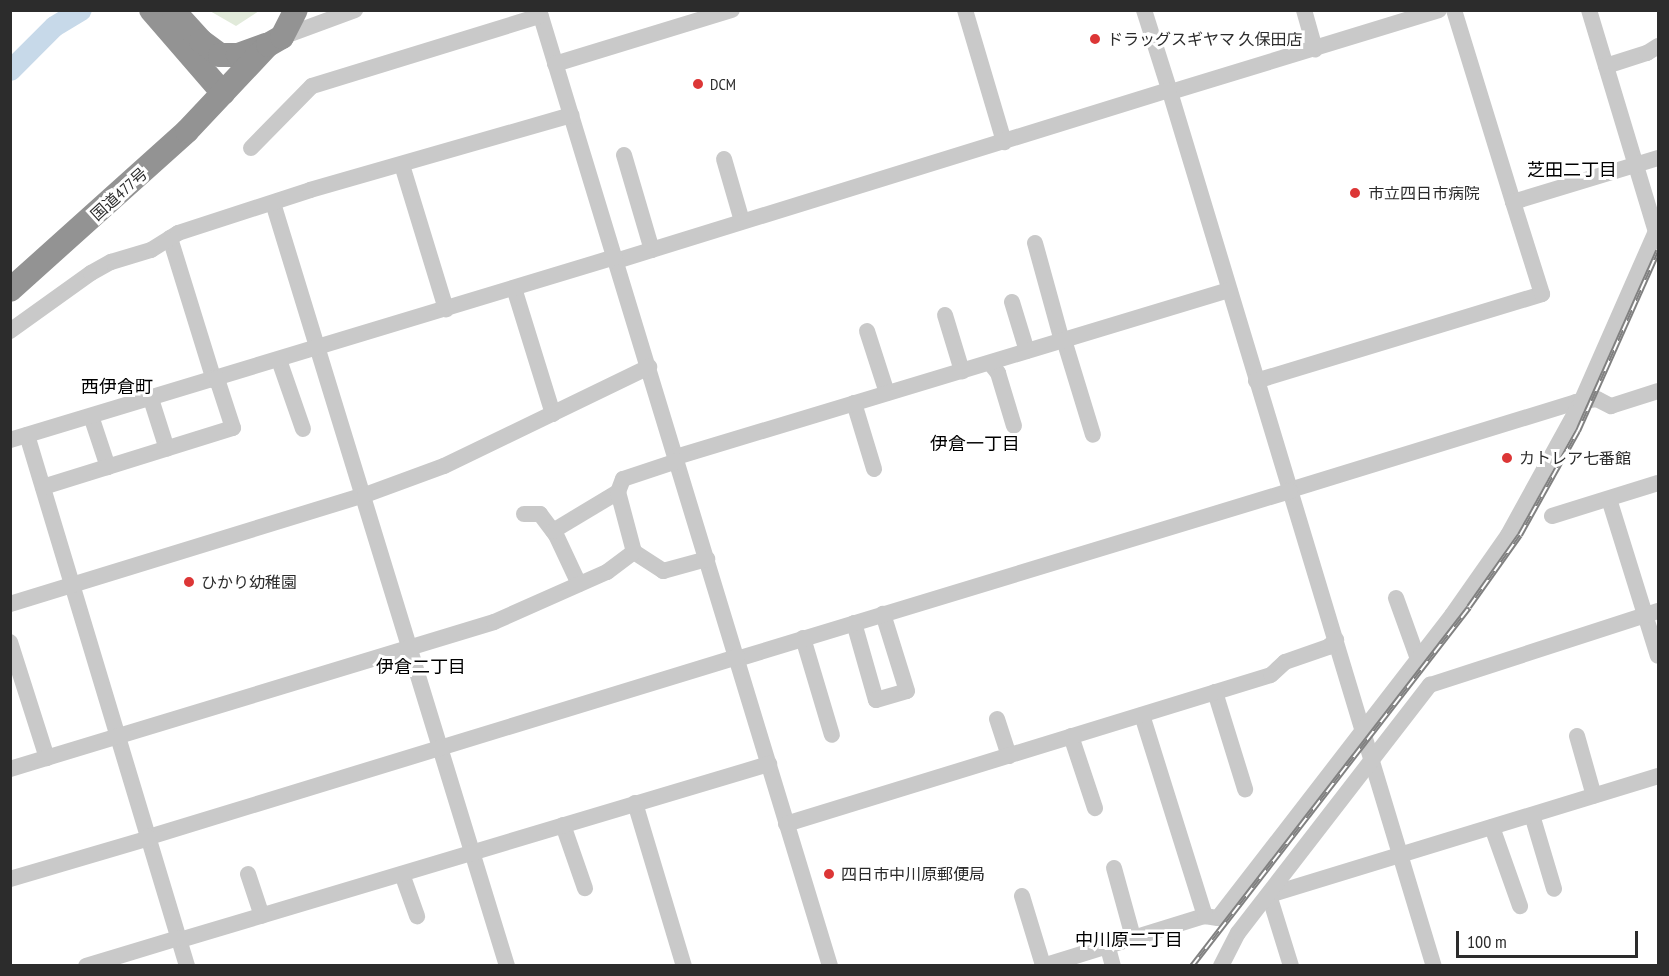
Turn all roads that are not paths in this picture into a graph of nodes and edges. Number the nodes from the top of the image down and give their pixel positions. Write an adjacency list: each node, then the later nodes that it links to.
1 (151, 10): 18 (highway)
2 (174, 10): 13 (highway)
3 (296, 10): 13 (highway, 国道477号)
4 (356, 10): 13 (street)
5 (732, 10): 16 (street)
6 (965, 10): 21 (street)
7 (1144, 10): 19 (street)
8 (1304, 10): 15 (street)
9 (1439, 10): 15 (street)
10 (1454, 10): 28 (street)
11 (1589, 10): 17 (street)
12 (540, 13): 16 (street); 22 (street)
13 (266, 44): 18 (highway, 国道477号)
14 (1659, 46): 17 (street)
15 (1315, 49): 19 (street)
16 (555, 64): 20 (street)
17 (1606, 66): 27 (street)
18 (219, 87): 37 (highway, 国道477号)
19 (1169, 91): 21 (street); 38 (street)
20 (571, 115): 26 (street); 35 (street)
21 (1004, 142): 30 (street)
22 (251, 148)
23 (624, 155): 34 (street)
24 (1659, 158): 27 (street)
25 (724, 159): 30 (street)
26 (402, 165): 29 (street); 40 (street)
27 (1636, 165): 28 (street); 31 (street)
28 (1513, 202): 52 (street)
29 (273, 203): 32 (street); 45 (street)
30 (742, 221): 34 (street)
31 (1658, 233): 56 (street)
32 (170, 238): 42 (street); 51 (street)
33 (1035, 243): 44 (street)
34 (652, 250): 35 (street)
35 (616, 259): 36 (street); 49 (street)
36 (514, 288): 40 (street); 58 (street)
37 (10, 290)
38 (1229, 290): 44 (street); 52 (street)
39 (1012, 302): 46 (street)
40 (446, 309): 45 (street)
41 (945, 315): 50 (street)
42 (10, 331)
43 (867, 331): 54 (street)
44 (1063, 340): 46 (street); 63 (street)
45 (320, 348): 47 (street); 73 (street)
46 (1027, 351): 48 (street)
47 (279, 360): 51 (street); 61 (street)
48 (990, 363): 50 (street); 60 (street)
49 (649, 367): 58 (street); 66 (street)
50 (962, 371): 54 (street)
51 (216, 379): 55 (street); 65 (street)
52 (1256, 381): 71 (street)
53 (1659, 391): 56 (street)
54 (886, 393): 57 (street)
55 (151, 399): 59 (street); 65 (street)
56 (1581, 402): 71 (street); 93 (street)
57 (854, 403): 66 (street); 68 (street)
58 (553, 414): 73 (street)
59 (91, 416): 62 (street); 67 (street)
60 (1014, 426)
61 (303, 429)
62 (27, 435): 64 (street); 70 (street)
63 (1093, 435)
64 (10, 440)
65 (167, 449): 67 (street)
66 (677, 459): 72 (street); 79 (street)
67 (108, 467): 70 (street)
68 (874, 469)
69 (1659, 483): 74 (street)
70 (43, 487): 81 (street)
71 (1290, 490): 85 (street); 88 (street)
72 (618, 492): 77 (street); 78 (street)
73 (365, 495): 81 (street); 90 (street)
74 (1609, 499): 76 (street); 84 (street)
75 (524, 514): 77 (street)
76 (1552, 516)
77 (553, 531): 80 (street)
78 (634, 552): 79 (street); 80 (street)
79 (707, 559): 92 (street)
80 (579, 584): 90 (street)
81 (72, 585): 83 (street); 101 (street)
82 (1396, 598): 93 (street)
83 (10, 604)
84 (1652, 613): 91 (street); 105 (street)
85 (883, 614): 86 (street); 86 (street)
86 (854, 623): 87 (street)
87 (803, 638): 92 (street); 98 (street)
88 (1336, 640): 94 (street); 97 (street)
89 (10, 642): 104 (street)
90 (412, 649): 101 (street); 102 (street)
91 (1659, 656)
92 (737, 658): 102 (street); 106 (street)
93 (1418, 659): 97 (street)
94 (1215, 692): 95 (street); 109 (street)
95 (1143, 715): 99 (street); 131 (street)
96 (997, 719): 103 (street)
97 (1362, 728): 105 (street); 131 (street)
98 (832, 735)
99 (1071, 736): 103 (street); 112 (street)
100 (1577, 736): 110 (street)
101 (118, 737): 104 (street); 117 (street)
102 (442, 749): 117 (street); 118 (street)
103 (1009, 756): 114 (street)
104 (47, 758): 107 (street)
105 (1373, 759): 119 (street); 126 (street)
106 (769, 764): 111 (street); 114 (street)
107 (10, 769)
108 (1659, 776): 110 (street)
109 (1245, 789)
110 (1594, 796): 113 (street)
111 (635, 803): 115 (street); 140 (street)
112 (1095, 808)
113 (1532, 815): 116 (street); 125 (street)
114 (786, 824): 141 (street)
115 (563, 825): 118 (street); 124 (street)
116 (1492, 827): 119 (street); 128 (street)
117 (149, 837): 123 (street); 133 (street)
118 (473, 853): 122 (street); 139 (street)
119 (1401, 855): 126 (street); 145 (street)
120 (1114, 868): 132 (street)
121 (248, 874): 129 (street)
122 (402, 874): 129 (street); 130 (street)
123 (10, 879)
124 (585, 888)
125 (1554, 889)
126 (1269, 895): 143 (street); 144 (street)
127 (1022, 896): 136 (street)
128 (1520, 906)
129 (262, 916): 133 (street)
130 (417, 916)
131 (1205, 916): 132 (street)
132 (1133, 937): 134 (street)
133 (180, 939): 137 (street); 138 (street)
134 (1107, 944): 135 (street); 142 (street)
135 (1072, 961): 136 (street)
136 (1043, 965)
137 (86, 966)
138 (187, 966)
139 (507, 966)
140 (684, 966)
141 (830, 966)
142 (1113, 966)
143 (1221, 966)
144 (1291, 966)
145 (1434, 966)

